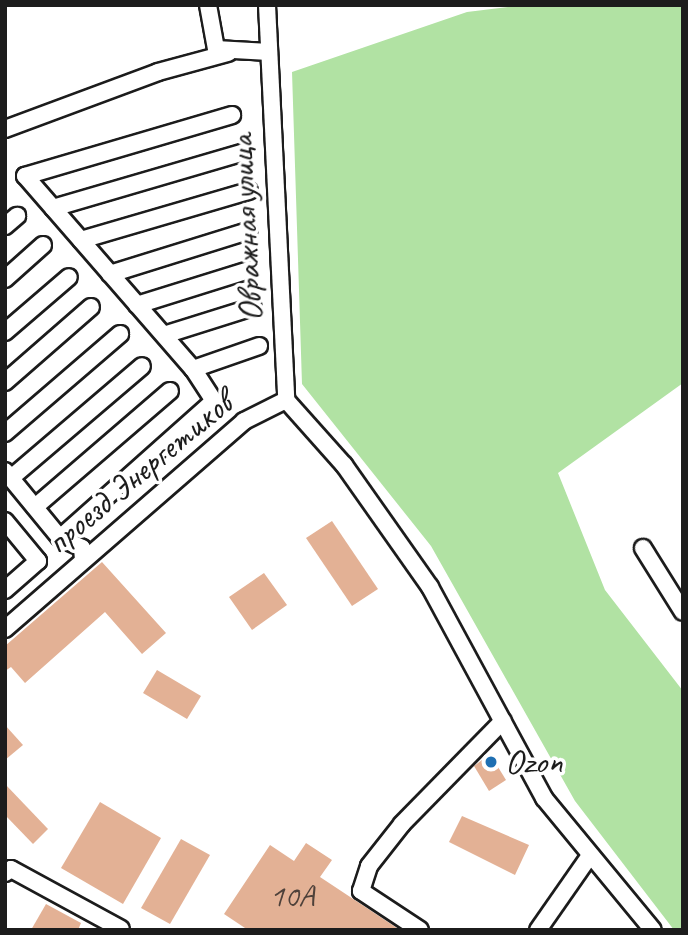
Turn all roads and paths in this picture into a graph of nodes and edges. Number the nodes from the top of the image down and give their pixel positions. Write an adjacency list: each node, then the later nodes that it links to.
1 (208, 5): 4 (street)
2 (267, 5): 3 (street, Овражная улица)
3 (269, 52): 4 (street); 28 (street, Овражная улица)
4 (228, 53): 6 (street)
5 (232, 115): 9 (street)
6 (5, 129)
7 (244, 152): 9 (street)
8 (249, 191): 11 (street)
9 (53, 208): 11 (street)
10 (248, 231): 14 (street)
11 (81, 240): 14 (street)
12 (43, 245): 16 (street)
13 (249, 270): 17 (street)
14 (110, 274): 17 (street)
15 (69, 277): 20 (street)
16 (5, 279)
17 (137, 304): 22 (street)
18 (91, 307): 26 (street)
19 (253, 307): 22 (street)
20 (5, 332)
21 (120, 334): 29 (street)
22 (164, 335): 25 (street)
23 (259, 346): 25 (street)
24 (142, 366): 30 (street)
25 (193, 369): 33 (street)
26 (5, 383)
27 (170, 391): 31 (street)
28 (286, 400): 35 (street, проезд Энергетиков); 39 (street)
29 (5, 433)
30 (8, 474): 31 (street)
31 (35, 507): 33 (street)
32 (8, 531): 36 (street)
33 (60, 538): 35 (street)
34 (643, 548): 37 (street)
35 (83, 560): 38 (street, проезд Энергетиков)
36 (5, 590)
37 (683, 612)
38 (5, 629)
39 (503, 721): 40 (street); 43 (street)
40 (589, 857): 44 (street); 45 (street)
41 (5, 873): 42 (street)
42 (121, 929)
43 (420, 930)
44 (538, 930)
45 (653, 930)

